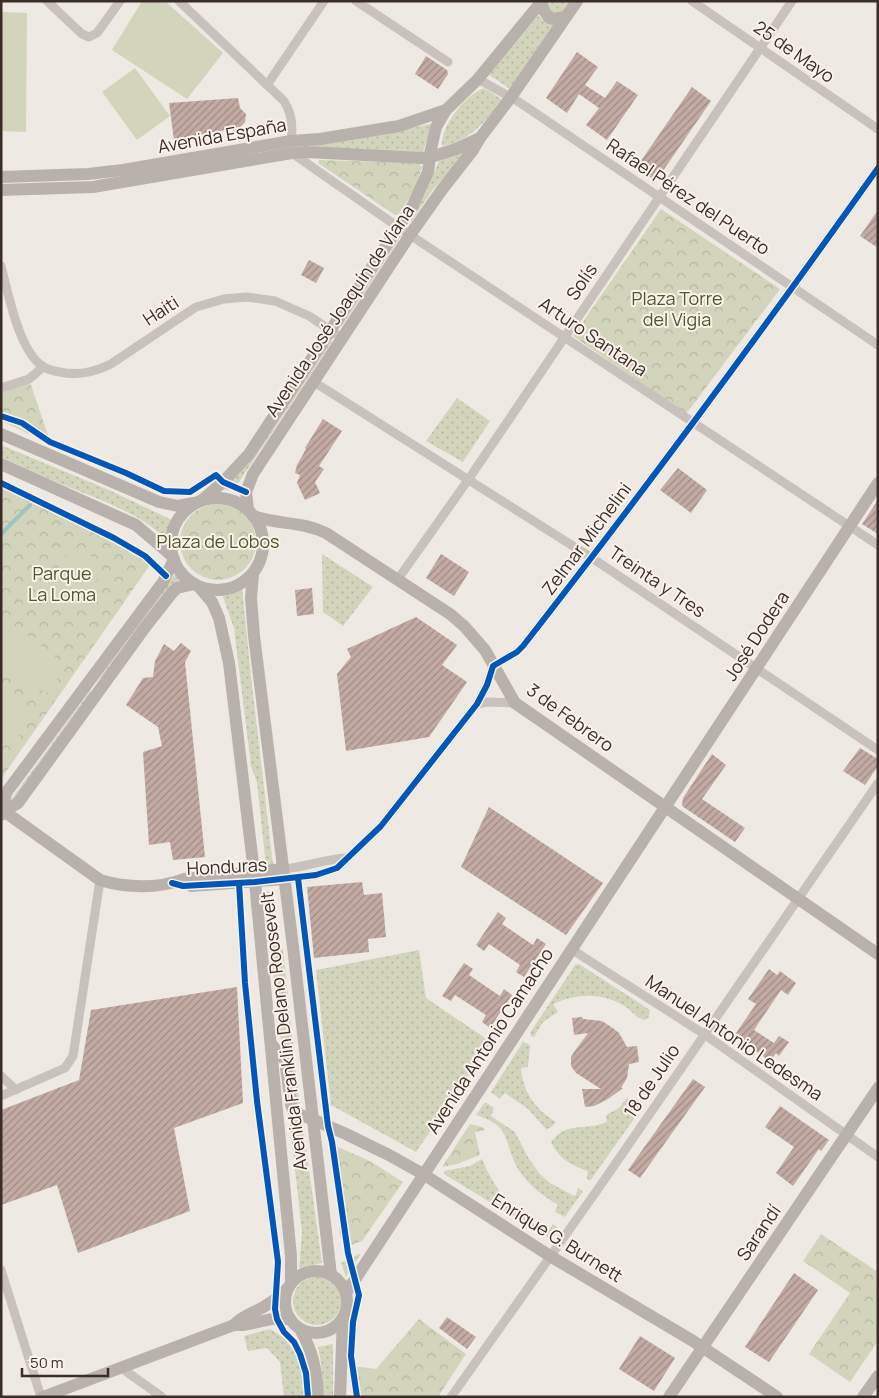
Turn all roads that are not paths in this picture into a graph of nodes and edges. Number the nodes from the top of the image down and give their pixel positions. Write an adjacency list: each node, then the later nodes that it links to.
1 (47, 1): 2 (street)
2 (120, 1)
3 (179, 1): 14 (street)
4 (324, 1): 14 (street)
5 (356, 1): 12 (street)
6 (542, 1): 10 (main road); 13 (main road, Avenida José Joaquín de Viana)
7 (692, 1): 11 (street, 25 de Mayo)
8 (792, 1): 11 (street, Solís)
9 (576, 2): 10 (main road, Avenida José Joaquín de Viana)
10 (566, 17): 15 (main road, Avenida José Joaquín de Viana)
11 (760, 48): 17 (street, 25 de Mayo); 24 (street, Solís)
12 (448, 62)
13 (478, 79): 15 (street, Rafael Pérez del Puerto); 16 (main road, Avenida José Joaquín de Viana)
14 (267, 86): 19 (street)
15 (511, 97): 18 (main road, Avenida José Joaquín de Viana); 24 (street, Rafael Pérez del Puerto)
16 (446, 110): 19 (main road, Avenida España); 20 (main road, Avenida José Joaquín de Viana)
17 (878, 129)
18 (480, 138): 20 (main road, Avenida José Joaquín de Viana); 26 (main road, Avenida José Joaquín de Viana)
19 (292, 147): 20 (main road, Avenida España); 22 (main road, Avenida España); 23 (main road, Avenida España); 25 (street, Arturo Santana)
20 (431, 157): 25 (main road, Avenida José Joaquín de Viana)
21 (878, 168): 28 (street, Zelmar Michelini)
22 (1, 177)
23 (1, 190)
24 (659, 198): 28 (street, Rafael Pérez del Puerto); 31 (street, Solís)
25 (398, 227): 26 (street, Arturo Santana); 29 (main road, Avenida José Joaquín de Viana)
26 (410, 235): 30 (main road, Avenida José Joaquín de Viana); 31 (street, Arturo Santana)
27 (1, 266): 33 (street)
28 (792, 288): 32 (street, Rafael Pérez del Puerto); 36 (street, Zelmar Michelini)
29 (330, 331): 30 (street, Haiti); 33 (street, Haiti); 41 (main road, Avenida José Joaquín de Viana)
30 (342, 338): 34 (main road, Avenida José Joaquín de Viana)
31 (564, 338): 36 (street, Arturo Santana); 39 (street, Solís)
32 (878, 345)
33 (43, 367): 35 (street)
34 (314, 382): 39 (street, Treinta y Tres); 42 (main road, Avenida José Joaquín de Viana)
35 (1, 388)
36 (694, 423): 43 (street, Arturo Santana); 46 (street, Zelmar Michelini)
37 (1, 434): 41 (main road)
38 (1, 464): 45 (main road)
39 (468, 480): 46 (street, Treinta y Tres); 48 (street, Solís)
40 (878, 483): 43 (main road, José Dodera)
41 (199, 502): 42 (main road); 45 (main road)
42 (251, 513): 47 (main road); 48 (main road, 3 de Febrero)
43 (850, 526): 44 (street, Arturo Santana); 51 (main road, José Dodera)
44 (878, 545)
45 (173, 558): 49 (main road); 52 (main road)
46 (592, 558): 50 (street, Zelmar Michelini); 51 (street, Treinta y Tres)
47 (253, 574): 49 (main road); 60 (main road, Avenida Franklin Delano Roosevelt)
48 (398, 579): 50 (main road, 3 de Febrero)
49 (197, 586): 53 (main road); 61 (main road, Avenida Franklin Delano Roosevelt)
50 (493, 666): 54 (main road, 3 de Febrero); 55 (street)
51 (757, 668): 56 (street, Treinta y Tres); 58 (main road, José Dodera)
52 (89, 681): 53 (main road); 59 (main road)
53 (100, 689): 59 (main road)
54 (515, 703): 55 (street); 58 (main road, 3 de Febrero)
55 (477, 704): 60 (street)
56 (878, 750)
57 (878, 783): 63 (street, 18 de Julio)
58 (665, 807): 63 (main road, 3 de Febrero); 64 (main road, Avenida Antonio Camacho)
59 (2, 811): 62 (main road, Honduras)
60 (284, 874): 61 (main road, Honduras); 72 (main road, Avenida Franklin Delano Roosevelt)
61 (254, 877): 62 (main road, Honduras); 67 (main road, Avenida Franklin Delano Roosevelt)
62 (100, 880): 70 (street)
63 (799, 899): 65 (main road, 3 de Febrero); 66 (street, 18 de Julio)
64 (571, 949): 66 (street, Manuel Antonio Ledesma); 75 (main road, Avenida Antonio Camacho)
65 (878, 954)
66 (704, 1034): 73 (street, Manuel Antonio Ledesma); 76 (street, 18 de Julio)
67 (272, 1045): 72 (main road, Enrique G. Burnett); 80 (main road, Avenida Franklin Delano Roosevelt)
68 (1, 1076): 70 (street)
69 (878, 1088): 73 (main road, Sarandí)
70 (16, 1090): 71 (street)
71 (1, 1096)
72 (312, 1118): 75 (main road, Enrique G. Burnett); 78 (main road, Avenida Franklin Delano Roosevelt)
73 (847, 1134): 74 (street, Manuel Antonio Ledesma); 86 (main road, Sarandí)
74 (878, 1157)
75 (423, 1174): 76 (main road, Enrique G. Burnett); 81 (main road, Avenida Antonio Camacho)
76 (550, 1256): 86 (main road, Enrique G. Burnett); 95 (street, 18 de Julio)
77 (1, 1270): 79 (street)
78 (331, 1275): 80 (main road); 81 (main road)
79 (4, 1286): 90 (street)
80 (289, 1286): 83 (main road); 84 (main road)
81 (346, 1293): 82 (main road)
82 (343, 1318): 85 (main road); 89 (main road)
83 (290, 1319): 84 (main road); 85 (main road)
84 (234, 1325): 87 (main road)
85 (300, 1329): 92 (main road)
86 (702, 1347): 96 (main road, Sarandí); 97 (main road, Enrique G. Burnett)
87 (120, 1367): 90 (main road); 91 (street)
88 (878, 1376): 98 (main road)
89 (340, 1383): 93 (main road); 94 (main road)
90 (42, 1397)
91 (162, 1397)
92 (318, 1397)
93 (340, 1397)
94 (346, 1397)
95 (451, 1397)
96 (669, 1397)
97 (777, 1397)
98 (863, 1397)

